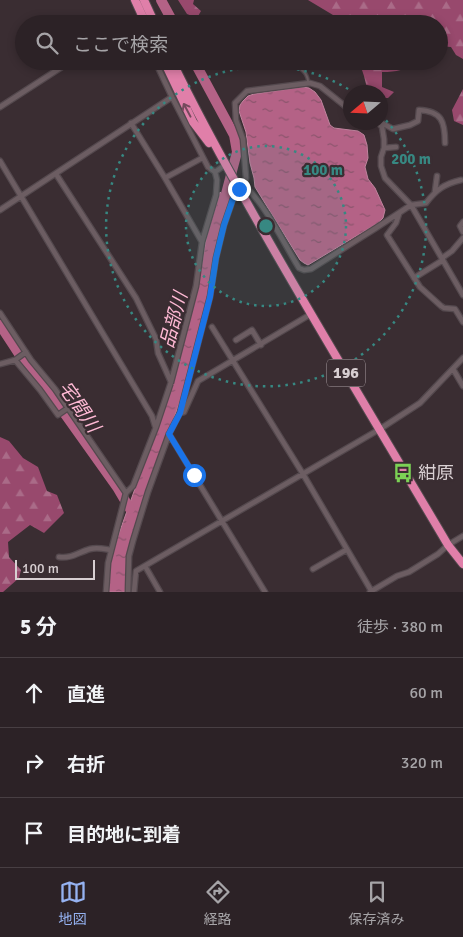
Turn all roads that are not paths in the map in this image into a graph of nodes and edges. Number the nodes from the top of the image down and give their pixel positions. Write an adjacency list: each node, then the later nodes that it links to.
1 (135, 0): 3 (highway)
2 (144, 0): 3 (highway)
3 (145, 12): 4 (street); 5 (highway); 6 (highway)
4 (141, 15)
5 (145, 15)
6 (148, 15)
7 (56, 70): 15 (street)
8 (159, 70): 13 (street)
9 (168, 70): 24 (highway, 196, one-way to 9)
10 (176, 70): 24 (highway, 196)
11 (301, 70): 12 (lane)
12 (308, 84): 14 (street); 30 (street)
13 (172, 97): 16 (street); 22 (street)
14 (343, 104)
15 (0, 107)
16 (131, 123): 26 (street); 28 (street)
17 (388, 126): 19 (street)
18 (382, 130): 21 (street)
19 (444, 143)
20 (396, 147): 21 (street)
21 (384, 148): 33 (street)
22 (202, 158): 25 (street); 28 (street)
23 (0, 161): 32 (street)
24 (225, 166): 25 (street); 30 (highway, 196)
25 (215, 172): 39 (street)
26 (56, 174): 32 (street); 55 (street)
27 (437, 176): 31 (street)
28 (166, 178): 39 (street)
29 (461, 180): 31 (street)
30 (241, 187): 35 (street); 44 (highway, 196); 58 (street)
31 (435, 191): 33 (street)
32 (21, 196): 34 (street); 59 (street)
33 (411, 205): 35 (street); 40 (street)
34 (0, 210)
35 (400, 213): 41 (street)
36 (463, 222): 37 (street)
37 (463, 232)
38 (463, 238): 40 (street)
39 (202, 242): 55 (street)
40 (442, 259): 41 (street); 42 (street)
41 (414, 278): 45 (street)
42 (463, 295)
43 (0, 313): 49 (street)
44 (311, 314): 48 (street); 60 (highway, 196)
45 (463, 322)
46 (212, 327): 52 (street)
47 (236, 340): 48 (street)
48 (261, 344): 52 (street)
49 (25, 352): 51 (street); 57 (street)
50 (463, 358): 54 (street)
51 (15, 360): 53 (street); 57 (street)
52 (234, 360): 58 (street); 62 (street)
53 (0, 364)
54 (453, 369): 56 (street); 60 (street)
55 (170, 382): 59 (street)
56 (463, 386)
57 (68, 408): 63 (street)
58 (180, 413): 61 (street)
59 (156, 427): 63 (street)
60 (380, 429): 62 (street); 66 (highway, 196)
61 (169, 434): 64 (street); 74 (street)
62 (303, 474): 64 (street); 68 (street)
63 (126, 494): 67 (street)
64 (222, 521): 71 (street); 77 (street)
65 (463, 536): 66 (street)
66 (448, 545): 70 (highway, 196); 78 (street)
67 (111, 550): 69 (street); 73 (street)
68 (346, 550): 72 (street); 78 (street)
69 (59, 558)
70 (463, 564)
71 (145, 566): 75 (street); 76 (street)
72 (313, 569)
73 (106, 592)
74 (128, 592)
75 (134, 592)
76 (160, 592)
77 (265, 592)
78 (371, 592)

